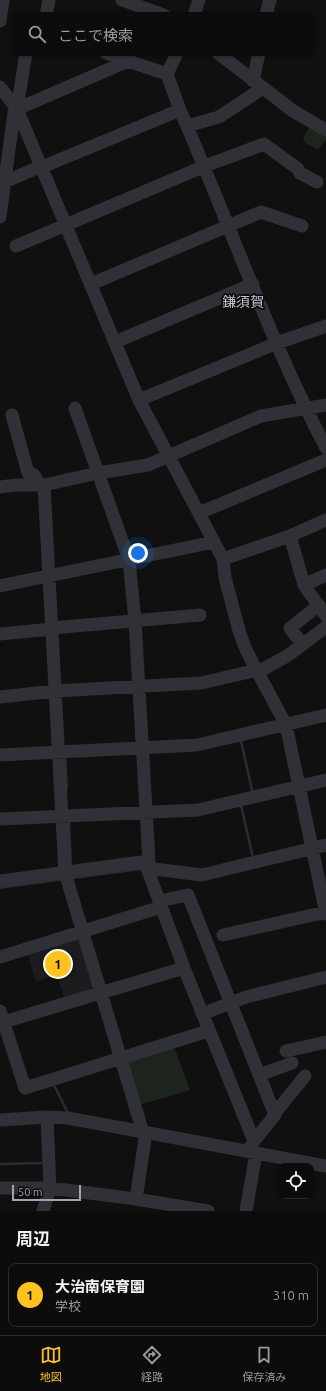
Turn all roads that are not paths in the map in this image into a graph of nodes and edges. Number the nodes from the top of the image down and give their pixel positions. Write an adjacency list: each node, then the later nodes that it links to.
1 (2, 0): 10 (street)
2 (49, 0): 7 (street)
3 (122, 0): 6 (street)
4 (199, 0): 8 (street)
5 (270, 0): 9 (street)
6 (159, 9)
7 (47, 12)
8 (195, 12)
9 (267, 12)
10 (0, 21)
11 (26, 56): 20 (street)
12 (114, 56): 16 (street)
13 (176, 56): 17 (street)
14 (222, 56): 18 (street)
15 (259, 56): 18 (street)
16 (128, 61): 17 (street); 20 (street)
17 (167, 74): 21 (street)
18 (258, 85): 22 (street); 23 (street)
19 (0, 87): 20 (street)
20 (17, 109): 24 (street); 26 (street)
21 (180, 110): 22 (street); 24 (street)
22 (187, 126): 25 (street)
23 (326, 130)
24 (42, 166): 26 (street); 29 (street)
25 (204, 166): 27 (street); 29 (street); 30 (street)
26 (4, 182): 28 (street)
27 (317, 182)
28 (0, 217)
29 (66, 225): 32 (street); 33 (street)
30 (229, 226): 31 (street); 33 (street); 34 (street)
31 (302, 226)
32 (16, 246)
33 (91, 284): 36 (street)
34 (253, 284): 36 (street); 37 (street)
35 (326, 326): 37 (street)
36 (114, 342): 38 (street)
37 (277, 343): 38 (street); 41 (street)
38 (139, 400): 44 (street)
39 (326, 405): 41 (street)
40 (75, 408): 46 (street)
41 (305, 408): 43 (street); 44 (street)
42 (12, 415): 47 (street)
43 (326, 448)
44 (168, 455): 46 (street); 49 (street)
45 (326, 460): 49 (street)
46 (98, 473): 47 (street); 53 (street)
47 (42, 485): 48 (street); 56 (street)
48 (0, 487)
49 (199, 513): 52 (street)
50 (326, 520): 51 (street)
51 (290, 536): 54 (street); 57 (street)
52 (214, 542): 53 (street); 54 (street)
53 (129, 560): 56 (street); 61 (street)
54 (223, 560): 66 (street)
55 (326, 575): 57 (street)
56 (49, 577): 58 (street); 63 (street)
57 (304, 585): 59 (street)
58 (0, 586)
59 (322, 610): 65 (street)
60 (200, 615): 61 (street)
61 (135, 621): 63 (street); 67 (street)
62 (326, 627): 65 (street)
63 (52, 629): 64 (street); 68 (street)
64 (0, 634)
65 (302, 644): 66 (street)
66 (258, 671): 67 (street); 71 (street)
67 (138, 687): 68 (street); 72 (street)
68 (55, 691): 69 (street); 73 (street)
69 (0, 697)
70 (326, 716): 71 (street)
71 (286, 725): 72 (street); 76 (street)
72 (143, 748): 73 (street); 77 (street)
73 (59, 752): 74 (street); 78 (street)
74 (0, 755)
75 (326, 780): 76 (street)
76 (299, 786): 77 (street); 81 (street)
77 (147, 812): 78 (street); 82 (street)
78 (62, 816): 79 (street); 83 (street)
79 (0, 819)
80 (326, 845): 81 (street)
81 (312, 849): 82 (street); 86 (street)
82 (148, 865): 83 (street); 85 (street)
83 (66, 877): 84 (street); 87 (street)
84 (0, 881)
85 (160, 904): 87 (street); 90 (street); 93 (street)
86 (326, 913): 88 (street)
87 (82, 931): 89 (street); 92 (street)
88 (223, 935)
89 (0, 957)
90 (184, 968): 92 (street); 94 (street)
91 (326, 977): 93 (street)
92 (101, 993): 95 (street); 98 (street)
93 (230, 1003): 94 (street); 99 (street)
94 (202, 1014): 96 (street)
95 (1, 1019): 98 (street)
96 (208, 1030): 98 (street); 105 (street)
97 (326, 1042): 99 (street)
98 (120, 1057): 104 (street)
99 (259, 1074): 101 (street)
100 (305, 1076): 101 (street)
101 (275, 1114): 105 (street)
102 (47, 1117): 103 (street); 104 (street); 108 (street)
103 (0, 1120)
104 (143, 1132): 105 (street); 109 (street)
105 (253, 1148): 106 (street); 112 (street)
106 (326, 1166)
107 (0, 1188): 108 (street)
108 (50, 1188): 109 (street); 110 (street)
109 (136, 1198): 111 (street)
110 (43, 1211)
111 (208, 1211)
112 (246, 1211)

